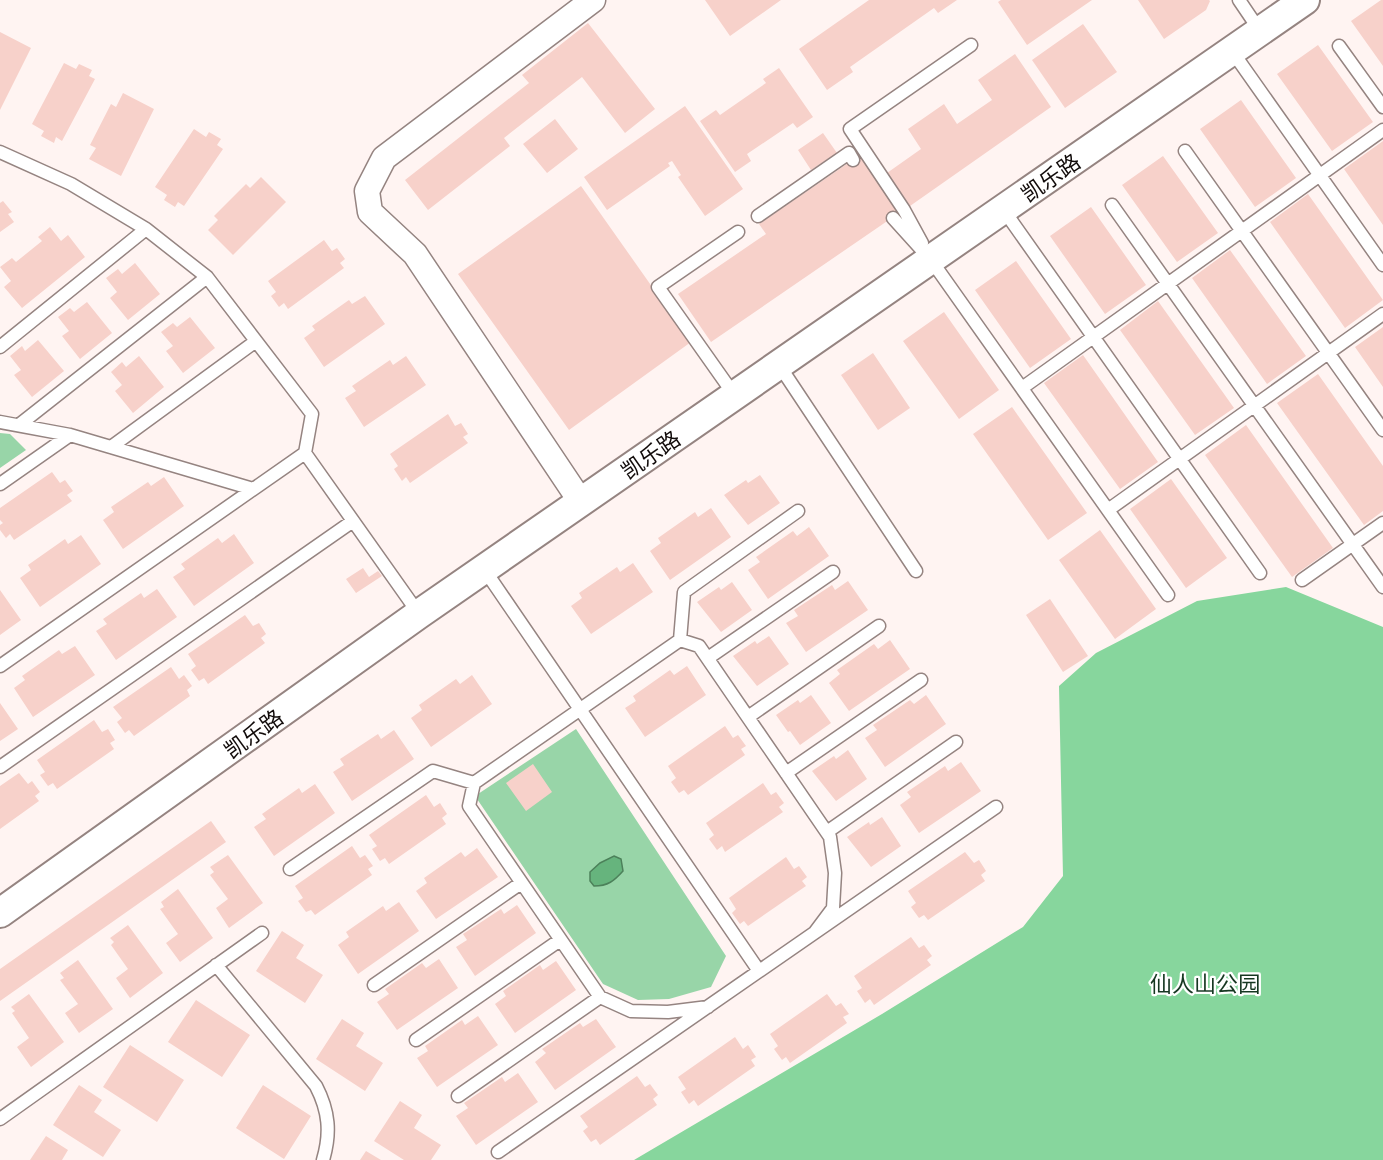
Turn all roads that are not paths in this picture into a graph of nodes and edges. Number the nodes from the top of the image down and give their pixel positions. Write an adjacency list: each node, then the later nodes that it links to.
1 (593, 0): 43 (street)
2 (1239, 0): 4 (lane)
3 (1305, 0): 4 (street, 凯乐路)
4 (1260, 32): 7 (street, 凯乐路)
5 (971, 45): 21 (lane)
6 (1339, 46): 8 (lane)
7 (1232, 51): 13 (lane); 15 (street, 凯乐路)
8 (1383, 107)
9 (1383, 130): 13 (lane)
10 (1185, 151): 19 (lane)
11 (2, 156): 18 (lane)
12 (853, 160): 16 (lane)
13 (1320, 176): 19 (lane); 22 (lane)
14 (1112, 205): 24 (lane)
15 (1003, 209): 21 (street, 凯乐路); 26 (lane)
16 (758, 216)
17 (893, 218): 21 (lane)
18 (146, 229): 23 (lane); 28 (lane)
19 (1242, 231): 24 (lane); 29 (lane)
20 (738, 232): 32 (lane)
21 (931, 260): 30 (street, 凯乐路); 31 (lane)
22 (1383, 265)
23 (207, 277): 27 (lane); 35 (lane)
24 (1168, 284): 26 (lane); 33 (lane)
25 (1383, 314): 29 (lane)
26 (1094, 337): 31 (lane); 40 (lane)
27 (256, 341): 38 (lane); 39 (lane)
28 (0, 347)
29 (1328, 353): 33 (lane); 36 (lane)
30 (779, 365): 32 (street, 凯乐路); 50 (lane)
31 (1022, 388): 44 (lane)
32 (735, 396): 43 (street, 凯乐路)
33 (1255, 405): 40 (lane); 48 (lane)
34 (0, 422): 35 (lane)
35 (19, 424): 37 (lane)
36 (1383, 430)
37 (70, 435): 38 (lane); 41 (lane)
38 (111, 447): 42 (lane)
39 (306, 453): 42 (lane); 46 (lane)
40 (1180, 459): 44 (lane); 52 (lane)
41 (0, 484)
42 (253, 489): 60 (lane)
43 (581, 501): 49 (street, 凯乐路)
44 (1108, 510): 55 (lane)
45 (798, 511): 58 (lane)
46 (353, 520): 56 (lane); 65 (lane)
47 (1383, 523): 48 (lane)
48 (1353, 544): 53 (lane); 54 (lane)
49 (484, 569): 56 (street, 凯乐路); 62 (lane)
50 (916, 571)
51 (833, 572): 59 (lane)
52 (1260, 573)
53 (1302, 580)
54 (1383, 587)
55 (1168, 595)
56 (419, 614): 72 (street, 凯乐路)
57 (879, 626): 63 (lane)
58 (680, 640): 59 (lane); 62 (lane)
59 (708, 658): 63 (lane)
60 (0, 666)
61 (921, 680): 66 (lane)
62 (580, 710): 67 (lane); 77 (lane)
63 (748, 717): 66 (lane)
64 (956, 742): 69 (lane)
65 (0, 767)
66 (786, 773): 69 (lane)
67 (474, 783): 70 (lane); 71 (lane)
68 (996, 807): 73 (lane)
69 (827, 832): 73 (lane)
70 (290, 869)
71 (521, 883): 75 (lane); 78 (lane)
72 (0, 913)
73 (815, 932): 77 (lane)
74 (262, 933): 76 (lane)
75 (560, 940): 79 (lane); 81 (lane)
76 (216, 965): 83 (lane); 85 (lane)
77 (759, 971): 80 (lane)
78 (374, 985)
79 (600, 997): 80 (lane); 82 (lane)
80 (708, 1007): 84 (lane)
81 (416, 1040)
82 (458, 1096)
83 (2, 1113)
84 (498, 1152)
85 (323, 1160)

